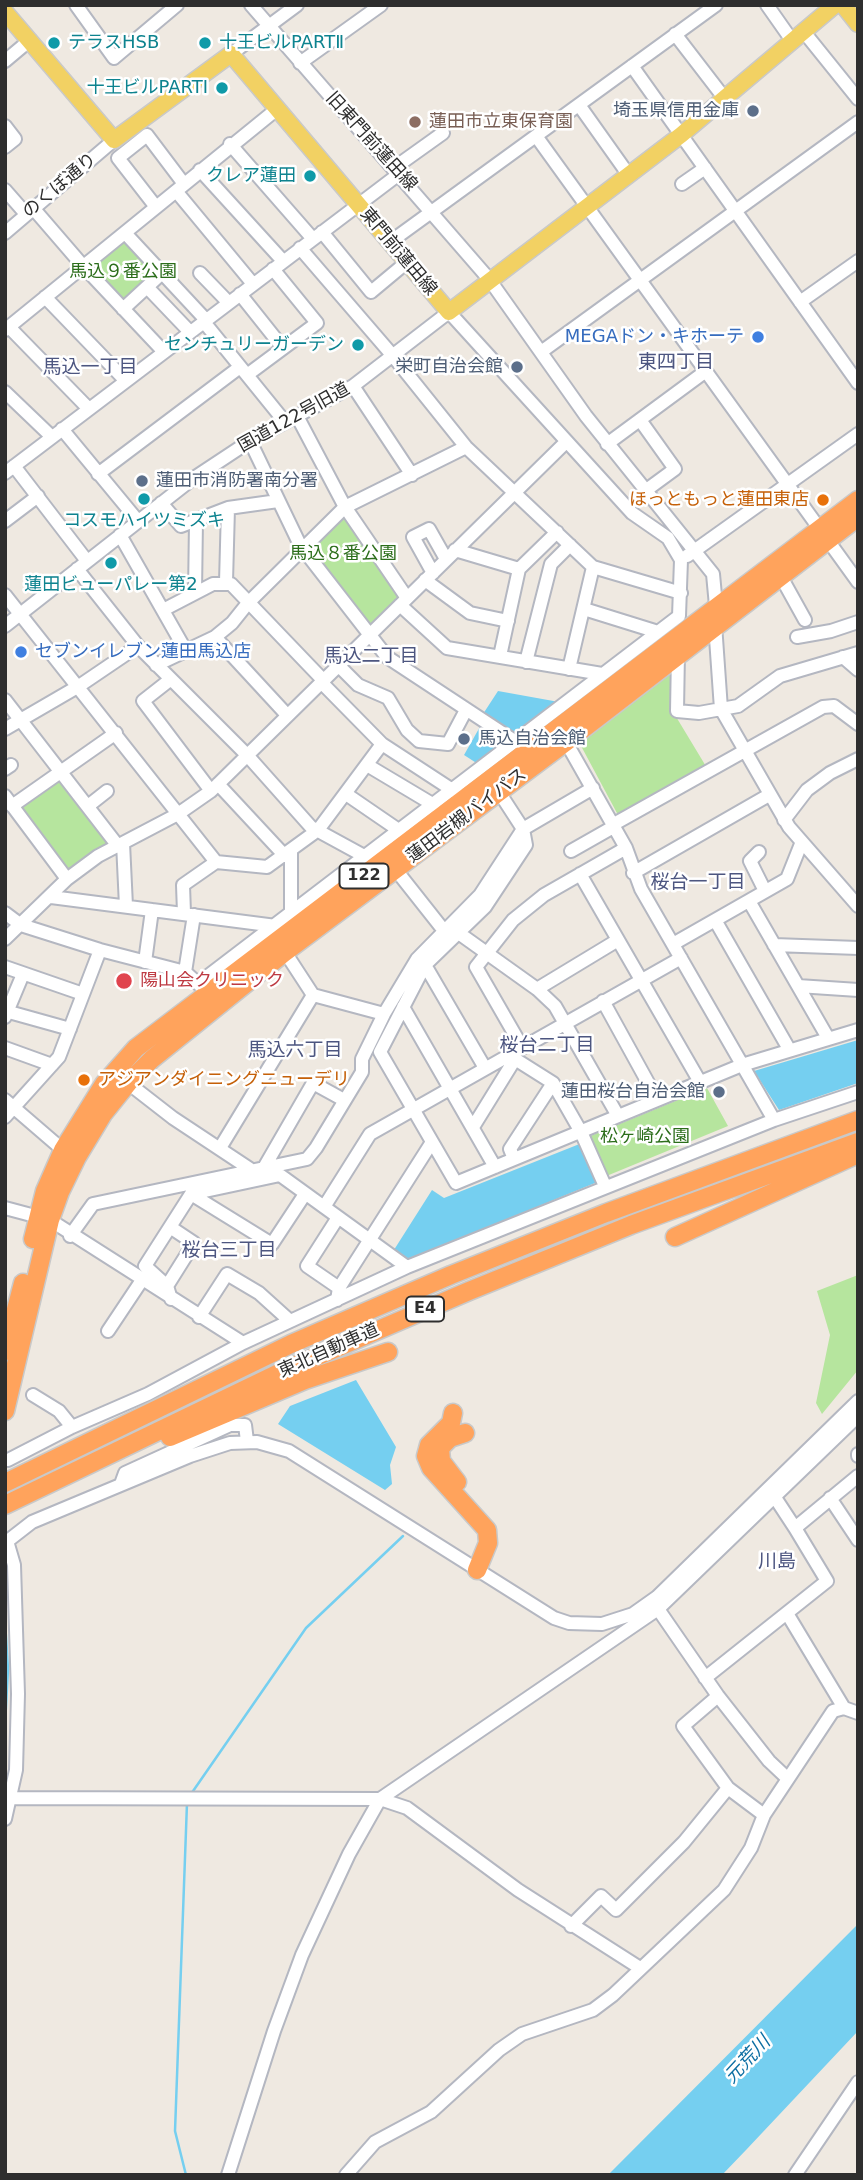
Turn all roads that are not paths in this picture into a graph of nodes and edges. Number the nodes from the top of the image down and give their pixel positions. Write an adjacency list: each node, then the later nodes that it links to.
1 (76, 5): 2 (street)
2 (177, 5)
3 (251, 5): 12 (street, 旧東門前蓮田線)
4 (297, 5): 12 (street)
5 (381, 5): 18 (street)
6 (716, 5): 13 (street)
7 (768, 5): 14 (street)
8 (835, 5): 14 (main road, 東門前蓮田線)
9 (844, 5): 11 (main road)
10 (5, 12): 15 (main road)
11 (858, 24)
12 (269, 26): 16 (street); 18 (street, 旧東門前蓮田線)
13 (675, 34): 19 (street); 20 (street)
14 (798, 37): 20 (main road, 東門前蓮田線); 21 (street)
15 (30, 40): 17 (street); 29 (main road)
16 (231, 54): 23 (main road, 東門前蓮田線); 29 (main road)
17 (5, 61)
18 (300, 63): 34 (street, 旧東門前蓮田線)
19 (632, 66): 22 (street); 27 (street)
20 (725, 99): 27 (main road, 東門前蓮田線)
21 (858, 99)
22 (579, 105): 28 (street); 35 (street)
23 (277, 108): 30 (street); 39 (main road, 東門前蓮田線)
24 (5, 126): 31 (street)
25 (856, 126): 44 (street)
26 (443, 133): 34 (street)
27 (681, 135): 32 (street); 35 (main road, 東門前蓮田線)
28 (536, 136): 40 (street); 42 (street)
29 (114, 140): 43 (street, のくぼ通り)
30 (230, 144): 33 (street); 47 (street)
31 (5, 148)
32 (705, 168): 36 (street); 44 (street)
33 (200, 170): 37 (street); 52 (street)
34 (397, 171): 39 (street); 42 (street, 旧東門前蓮田線)
35 (628, 174): 40 (main road, 東門前蓮田線)
36 (682, 184)
37 (180, 187): 41 (street); 41 (street); 58 (street)
38 (5, 190): 43 (street)
39 (358, 205): 47 (street); 48 (main road, 東門前蓮田線)
40 (586, 205): 56 (main road, 東門前蓮田線); 57 (street)
41 (156, 207): 46 (street)
42 (432, 210): 48 (street); 56 (street, 旧東門前蓮田線)
43 (30, 211): 45 (street, のくぼ通り); 53 (street)
44 (735, 211): 57 (street); 62 (street)
45 (5, 233)
46 (125, 233): 53 (street); 54 (street)
47 (317, 236): 49 (street); 51 (street)
48 (390, 242): 51 (main road, 東門前蓮田線)
49 (300, 248): 52 (street); 72 (street)
50 (858, 261): 62 (street)
51 (407, 262): 65 (main road, 東門前蓮田線)
52 (278, 265): 58 (street); 69 (street)
53 (83, 267): 61 (street); 64 (street)
54 (162, 273): 59 (street); 66 (street)
55 (200, 273): 63 (street)
56 (489, 279): 65 (main road, 東門前蓮田線); 71 (street, 旧東門前蓮田線)
57 (640, 280): 71 (street); 74 (street)
58 (253, 284): 60 (street)
59 (147, 287): 64 (street); 68 (street)
60 (240, 294): 63 (street); 69 (street)
61 (45, 297): 67 (street); 75 (street)
62 (800, 302): 76 (street)
63 (229, 303): 66 (street)
64 (124, 309): 70 (street)
65 (449, 312): 72 (street, 国道122号旧道); 85 (street)
66 (205, 321): 68 (street); 73 (street)
67 (7, 328): 79 (street)
68 (190, 332): 70 (street)
69 (283, 348): 73 (street)
70 (164, 352): 75 (street)
71 (541, 352): 86 (street, 旧東門前蓮田線)
72 (393, 356): 77 (street, 国道122号旧道); 87 (street)
73 (244, 371): 80 (street); 89 (street)
74 (706, 371): 81 (street); 91 (street)
75 (126, 381): 79 (street)
76 (858, 383)
77 (353, 386): 80 (street, 国道122号旧道); 90 (street)
78 (5, 392): 82 (street)
79 (89, 409): 82 (street)
80 (291, 419): 84 (street, 国道122号旧道); 98 (street)
81 (639, 420): 86 (street); 92 (street)
82 (57, 433): 88 (street); 89 (street)
83 (858, 434): 91 (street)
84 (250, 441): 96 (street); 97 (street, 国道122号旧道)
85 (565, 443): 93 (street); 111 (street)
86 (607, 444): 92 (street, 旧東門前蓮田線)
87 (466, 447): 90 (street); 93 (street)
88 (10, 469): 94 (street)
89 (99, 474): 102 (street)
90 (412, 475): 98 (street)
91 (787, 483): 105 (street); 109 (street)
92 (645, 491): 109 (street, 旧東門前蓮田線)
93 (514, 492): 104 (street); 110 (street)
94 (38, 496): 101 (street); 112 (street)
95 (858, 500): 105 (highway, 蓮田岩槻バイパス / 122)
96 (278, 501): 99 (street); 108 (street)
97 (161, 503): 102 (street, 国道122号旧道); 103 (street)
98 (345, 507): 108 (street); 123 (street)
99 (229, 508): 103 (street); 118 (street)
100 (858, 517): 105 (highway, 蓮田岩槻バイパス / 122)
101 (5, 521)
102 (138, 521): 106 (street, 国道122号旧道)
103 (196, 521): 120 (street)
104 (557, 532): 107 (street); 115 (street)
105 (823, 533): 116 (highway, 蓮田岩槻バイパス / 122); 119 (street); 125 (highway, 蓮田岩槻バイパス / 122)
106 (120, 535): 112 (street, 国道122号旧道); 127 (street)
107 (570, 545): 113 (street); 144 (street)
108 (303, 549): 124 (street); 135 (street)
109 (694, 551): 111 (street); 125 (street, 旧東門前蓮田線)
110 (451, 555): 115 (street); 117 (street); 117 (street)
111 (681, 560): 121 (street)
112 (87, 561): 114 (street, 国道122号旧道)
113 (593, 567): 121 (street); 126 (street)
114 (76, 569): 128 (street, 国道122号旧道); 138 (street)
115 (519, 569): 130 (street)
116 (780, 575): 129 (street); 132 (highway, 蓮田岩槻バイパス / 122)
117 (429, 576): 123 (street); 130 (street)
118 (226, 582): 120 (street); 124 (street)
119 (858, 582)
120 (195, 593): 127 (street)
121 (681, 593): 134 (street)
122 (5, 595): 128 (street)
123 (403, 601): 135 (street); 142 (street)
124 (248, 603): 136 (street); 151 (street)
125 (716, 606): 161 (highway, 蓮田岩槻バイパス / 122)
126 (584, 608): 134 (street); 147 (street)
127 (163, 610): 139 (street)
128 (22, 613): 133 (street, 国道122号旧道); 152 (street)
129 (805, 620)
130 (508, 621): 142 (street)
131 (858, 622): 137 (street)
132 (715, 624): 140 (highway, 蓮田岩槻バイパス / 122); 154 (street)
133 (5, 626)
134 (658, 632): 149 (street)
135 (371, 634): 146 (street); 155 (street)
136 (215, 636): 139 (street); 156 (street)
137 (797, 637)
138 (138, 646): 145 (street); 152 (street)
139 (186, 651): 145 (street)
140 (678, 653): 154 (street); 161 (highway, 蓮田岩槻バイパス / 122)
141 (858, 653): 143 (street)
142 (500, 656): 144 (street)
143 (843, 657): 148 (street); 154 (street)
144 (526, 662): 147 (street)
145 (156, 665): 150 (street)
146 (338, 665): 151 (street); 155 (street)
147 (569, 669): 149 (street)
148 (858, 670)
149 (602, 674): 162 (street)
150 (171, 679): 165 (street); 169 (street)
151 (322, 681): 156 (street); 163 (street)
152 (79, 686): 157 (street); 160 (street)
153 (5, 700): 157 (street)
154 (721, 709): 164 (street)
155 (466, 710): 162 (street)
156 (287, 715): 165 (street)
157 (22, 720): 159 (street); 168 (street)
158 (858, 724): 164 (street)
159 (5, 729)
160 (116, 733): 168 (street); 179 (street)
161 (563, 736): 170 (street); 172 (highway, 蓮田岩槻バイパス / 122); 174 (highway, 蓮田岩槻バイパス / 122)
162 (516, 741): 174 (street)
163 (382, 744): 167 (street); 174 (street)
164 (745, 752): 175 (street); 181 (street)
165 (247, 755): 169 (street); 183 (street)
166 (858, 759): 180 (street)
167 (368, 765): 173 (street); 177 (street)
168 (62, 770): 176 (street); 178 (street)
169 (215, 787): 179 (street); 190 (street)
170 (593, 788): 181 (street); 182 (street)
171 (107, 791): 178 (street)
172 (499, 792): 182 (street); 193 (highway, 蓮田岩槻バイパス / 122)
173 (346, 794): 183 (street); 184 (street)
174 (459, 795): 177 (street); 229 (highway, 蓮田岩槻バイパス / 122)
175 (769, 795): 180 (street); 194 (street)
176 (9, 801): 196 (street)
177 (434, 805): 184 (street)
178 (88, 806): 185 (street)
179 (178, 814): 185 (street); 192 (street)
180 (784, 820): 186 (street)
181 (614, 825): 187 (street); 188 (street)
182 (523, 829): 209 (street)
183 (318, 830): 190 (street); 191 (street)
184 (400, 831): 191 (street)
185 (121, 844): 196 (street); 200 (street)
186 (801, 844): 197 (street); 201 (street)
187 (626, 848): 194 (street); 195 (street)
188 (572, 851)
189 (759, 852): 197 (street)
190 (288, 854): 192 (street); 205 (street)
191 (366, 857): 205 (street)
192 (216, 862): 204 (street)
193 (396, 870): 209 (street); 216 (highway, 蓮田岩槻バイパス / 122)
194 (633, 873): 212 (street)
195 (580, 874): 211 (street); 217 (street)
196 (67, 879): 198 (street)
197 (765, 891): 199 (street)
198 (51, 897): 200 (street); 207 (street)
199 (749, 901): 206 (street); 213 (street)
200 (126, 906): 202 (street)
201 (858, 906)
202 (152, 910): 204 (street); 219 (street)
203 (5, 912): 207 (street)
204 (189, 914): 208 (street); 222 (street)
205 (291, 914): 208 (street)
206 (715, 920): 212 (street); 240 (street)
207 (21, 925): 210 (street); 215 (street)
208 (276, 926): 229 (street)
209 (451, 931): 217 (street); 220 (street); 234 (street)
210 (5, 939)
211 (618, 940): 224 (street); 226 (street)
212 (673, 944): 218 (street)
213 (774, 945): 214 (street); 225 (street)
214 (858, 948)
215 (100, 950): 219 (street); 228 (street)
216 (285, 953): 229 (highway, 蓮田岩槻バイパス / 122); 230 (street)
217 (485, 955): 226 (street); 241 (street)
218 (681, 958): 224 (street); 243 (street)
219 (145, 962): 222 (street)
220 (425, 965): 232 (street); 244 (street)
221 (5, 967): 223 (street)
222 (185, 972): 229 (street)
223 (23, 974): 228 (street); 233 (street)
224 (641, 980): 231 (street); 245 (street)
225 (798, 986): 227 (street); 238 (street)
226 (537, 989): 235 (street)
227 (858, 990)
228 (83, 994): 236 (street)
229 (208, 994): 246 (highway, 蓮田岩槻バイパス / 122); 262 (highway, 蓮田岩槻バイパス / 122)
230 (313, 995): 234 (street); 261 (street)
231 (603, 1001): 235 (street); 250 (street)
232 (402, 1007): 248 (street); 253 (street)
233 (7, 1014): 236 (street)
234 (384, 1014): 251 (street)
235 (566, 1022): 241 (street); 254 (street)
236 (70, 1028): 242 (street)
237 (858, 1030): 238 (street)
238 (828, 1038): 240 (street)
239 (5, 1048): 242 (street)
240 (789, 1049): 243 (street)
241 (516, 1053): 244 (street); 247 (street); 257 (street)
242 (52, 1065): 252 (street)
243 (742, 1065): 245 (street); 255 (street)
244 (485, 1068): 248 (street)
245 (699, 1082): 250 (street)
246 (128, 1083): 261 (street); 272 (highway, 蓮田岩槻バイパス / 122)
247 (553, 1083): 258 (street); 264 (street)
248 (450, 1088): 253 (street); 257 (street)
249 (858, 1092): 255 (street)
250 (657, 1099): 254 (street)
251 (344, 1100): 266 (street); 266 (street)
252 (8, 1108): 262 (street)
253 (413, 1109): 259 (street); 270 (street)
254 (618, 1116): 258 (street)
255 (774, 1120): 267 (street)
256 (858, 1120): 300 (highway, 東北自動車道 / E4)
257 (472, 1127): 265 (street)
258 (581, 1132): 264 (street); 267 (street)
259 (432, 1142): 265 (street); 277 (street)
260 (858, 1142): 297 (highway, 東北自動車道 / E4)
261 (220, 1148): 266 (street)
262 (63, 1150): 272 (highway, 蓮田岩槻バイパス / 122)
263 (858, 1154): 276 (highway)
264 (514, 1159): 265 (street)
265 (495, 1167)
266 (258, 1171): 268 (street); 269 (street); 275 (street)
267 (604, 1186): 278 (street)
268 (191, 1194): 269 (street); 274 (street)
269 (305, 1194): 270 (street)
270 (324, 1207): 273 (street)
271 (5, 1208): 272 (street)
272 (44, 1217): 275 (street); 288 (highway, 蓮田岩槻バイパス / 122)
273 (337, 1219): 277 (street); 281 (street)
274 (170, 1227): 280 (street); 280 (street)
275 (70, 1236): 279 (street)
276 (675, 1237)
277 (369, 1240): 278 (street); 281 (street)
278 (407, 1268): 281 (street)
279 (142, 1280): 282 (street); 285 (street)
280 (167, 1286): 282 (street)
281 (338, 1294): 284 (street)
282 (171, 1299): 283 (street)
283 (199, 1317): 284 (street); 286 (street)
284 (290, 1321): 286 (street)
285 (108, 1331)
286 (243, 1343): 294 (street)
287 (388, 1352): 297 (highway)
288 (11, 1357): 291 (highway, 蓮田岩槻バイパス / 122)
289 (33, 1395): 294 (street)
290 (858, 1401): 308 (street)
291 (5, 1411)
292 (453, 1413): 308 (highway)
293 (858, 1416): 302 (street)
294 (72, 1427): 298 (street)
295 (465, 1433): 308 (highway)
296 (247, 1441): 301 (street); 301 (street); 308 (street)
297 (101, 1458): 304 (highway, 東北自動車道 / E4)
298 (8, 1460)
299 (858, 1476): 303 (street)
300 (5, 1483)
301 (121, 1484): 307 (street)
302 (774, 1496): 305 (street); 309 (street)
303 (830, 1498): 305 (street); 306 (street)
304 (5, 1505)
305 (795, 1528): 310 (street)
306 (858, 1540)
307 (6, 1542): 317 (street)
308 (477, 1570)
309 (658, 1609): 311 (street); 318 (street)
310 (788, 1615): 311 (street); 313 (street)
311 (705, 1678): 312 (street)
312 (718, 1696): 315 (street); 316 (street)
313 (844, 1708): 314 (street); 315 (street)
314 (858, 1713)
315 (787, 1778): 319 (street)
316 (728, 1788): 319 (street); 321 (street)
317 (8, 1798): 318 (street); 320 (street)
318 (380, 1799): 321 (street); 324 (street)
319 (764, 1815): 322 (street)
320 (5, 1819)
321 (571, 1926): 322 (street)
322 (640, 1968): 325 (street)
323 (858, 2082): 326 (street)
324 (228, 2175)
325 (346, 2175)
326 (795, 2175)

